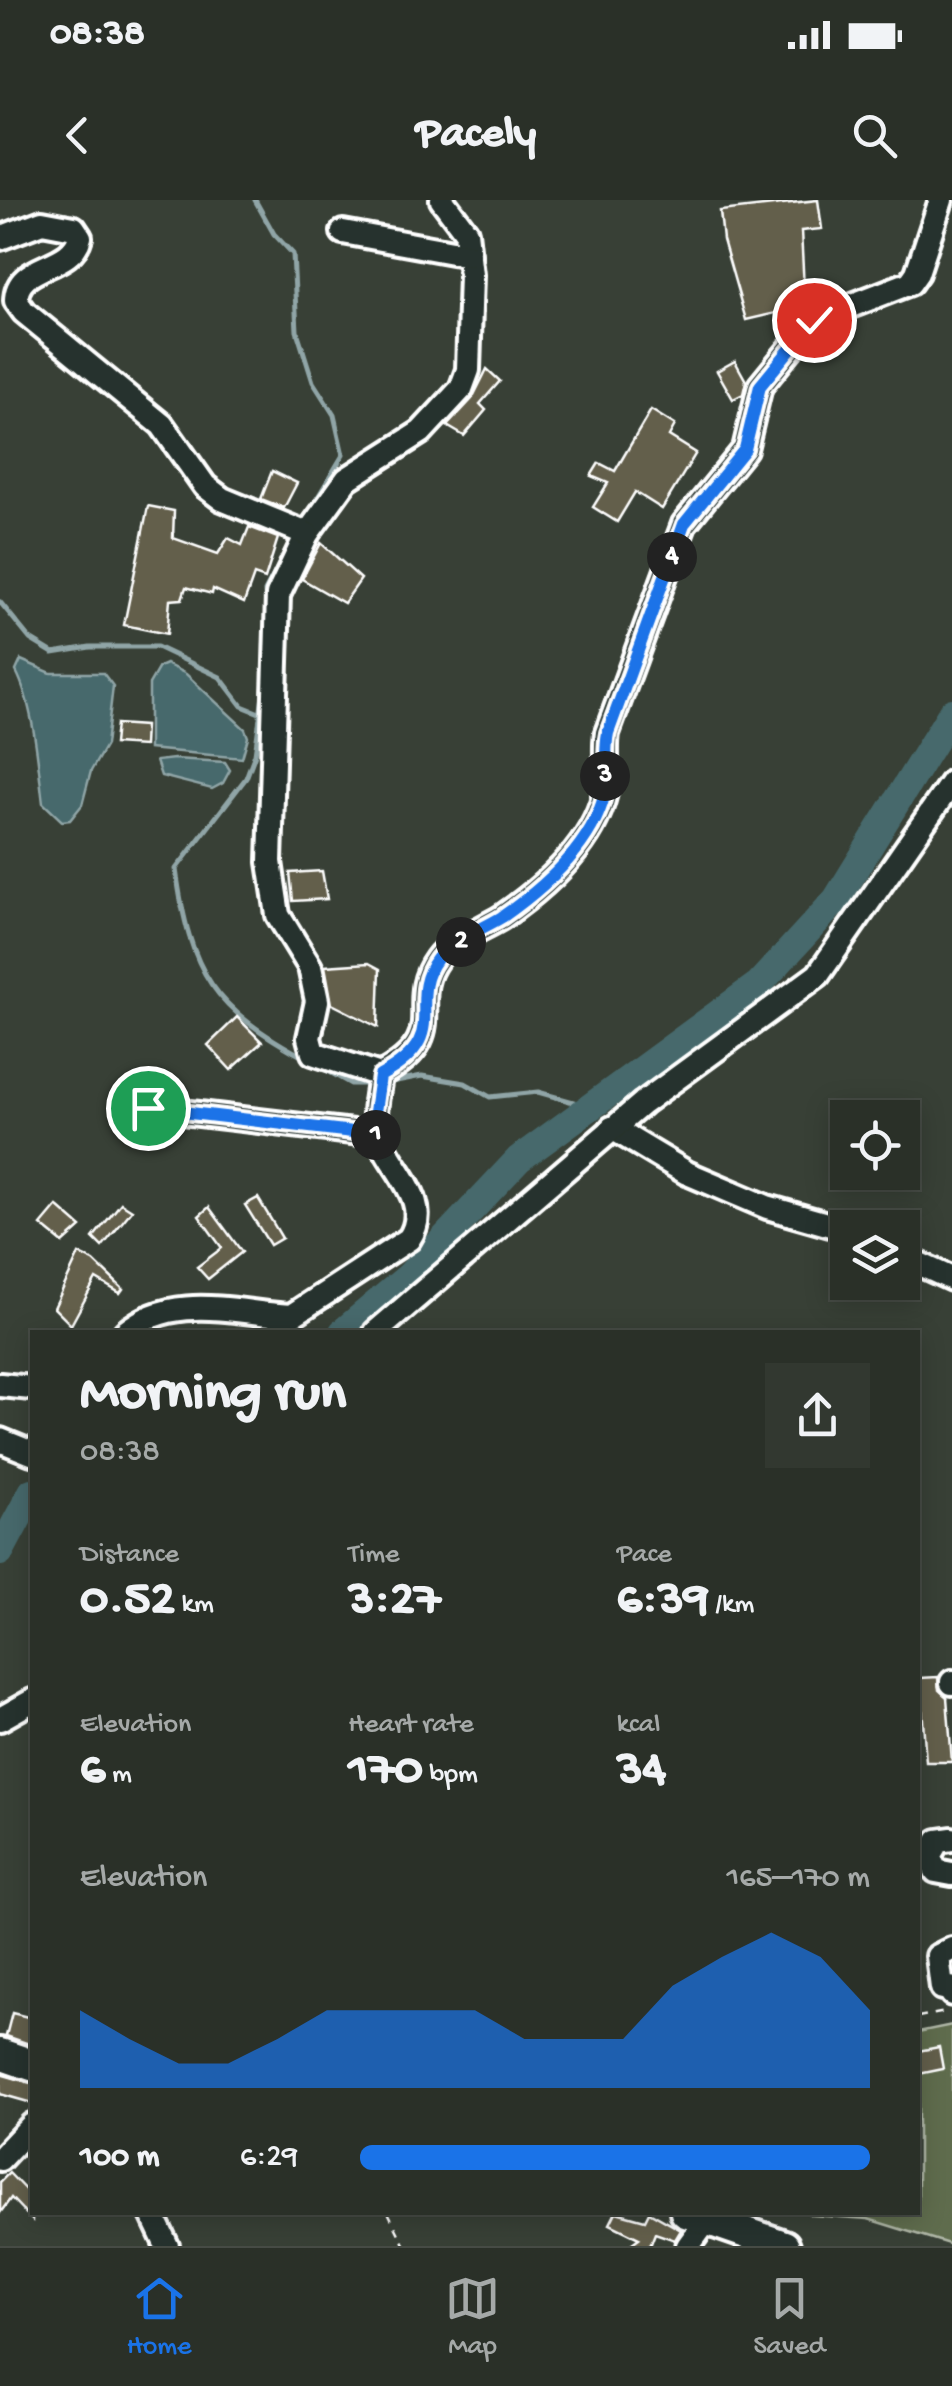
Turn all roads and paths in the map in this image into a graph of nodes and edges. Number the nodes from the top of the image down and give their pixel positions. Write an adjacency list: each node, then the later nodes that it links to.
1 (442, 200): 5 (street)
2 (940, 200): 8 (street)
3 (342, 232): 5 (street)
4 (0, 238): 6 (street)
5 (468, 255): 6 (street)
6 (307, 534): 8 (street)
7 (952, 782): 10 (street)
8 (380, 1076): 11 (street)
9 (148, 1108): 11 (street)
10 (612, 1128): 12 (street); 16 (street)
11 (378, 1135): 15 (street)
12 (830, 1225)
13 (920, 1264): 14 (street)
14 (952, 1279)
15 (130, 1330)
16 (378, 1330)
17 (0, 1385): 18 (street)
18 (30, 1388)
19 (30, 1702): 20 (street)
20 (0, 1719)
21 (952, 1839): 22 (street)
22 (924, 1863): 23 (street)
23 (952, 1874)
24 (952, 1948): 25 (street); 26 (street)
25 (952, 1957)
26 (952, 1994)
27 (952, 2012): 28 (path)
28 (920, 2017)
29 (0, 2054): 30 (main road)
30 (30, 2064)
31 (30, 2127): 32 (street)
32 (0, 2160)
33 (152, 2215): 36 (street)
34 (390, 2215): 37 (path)
35 (696, 2216): 38 (street); 39 (main road)
36 (167, 2246)
37 (405, 2246)
38 (688, 2246)
39 (784, 2246)

